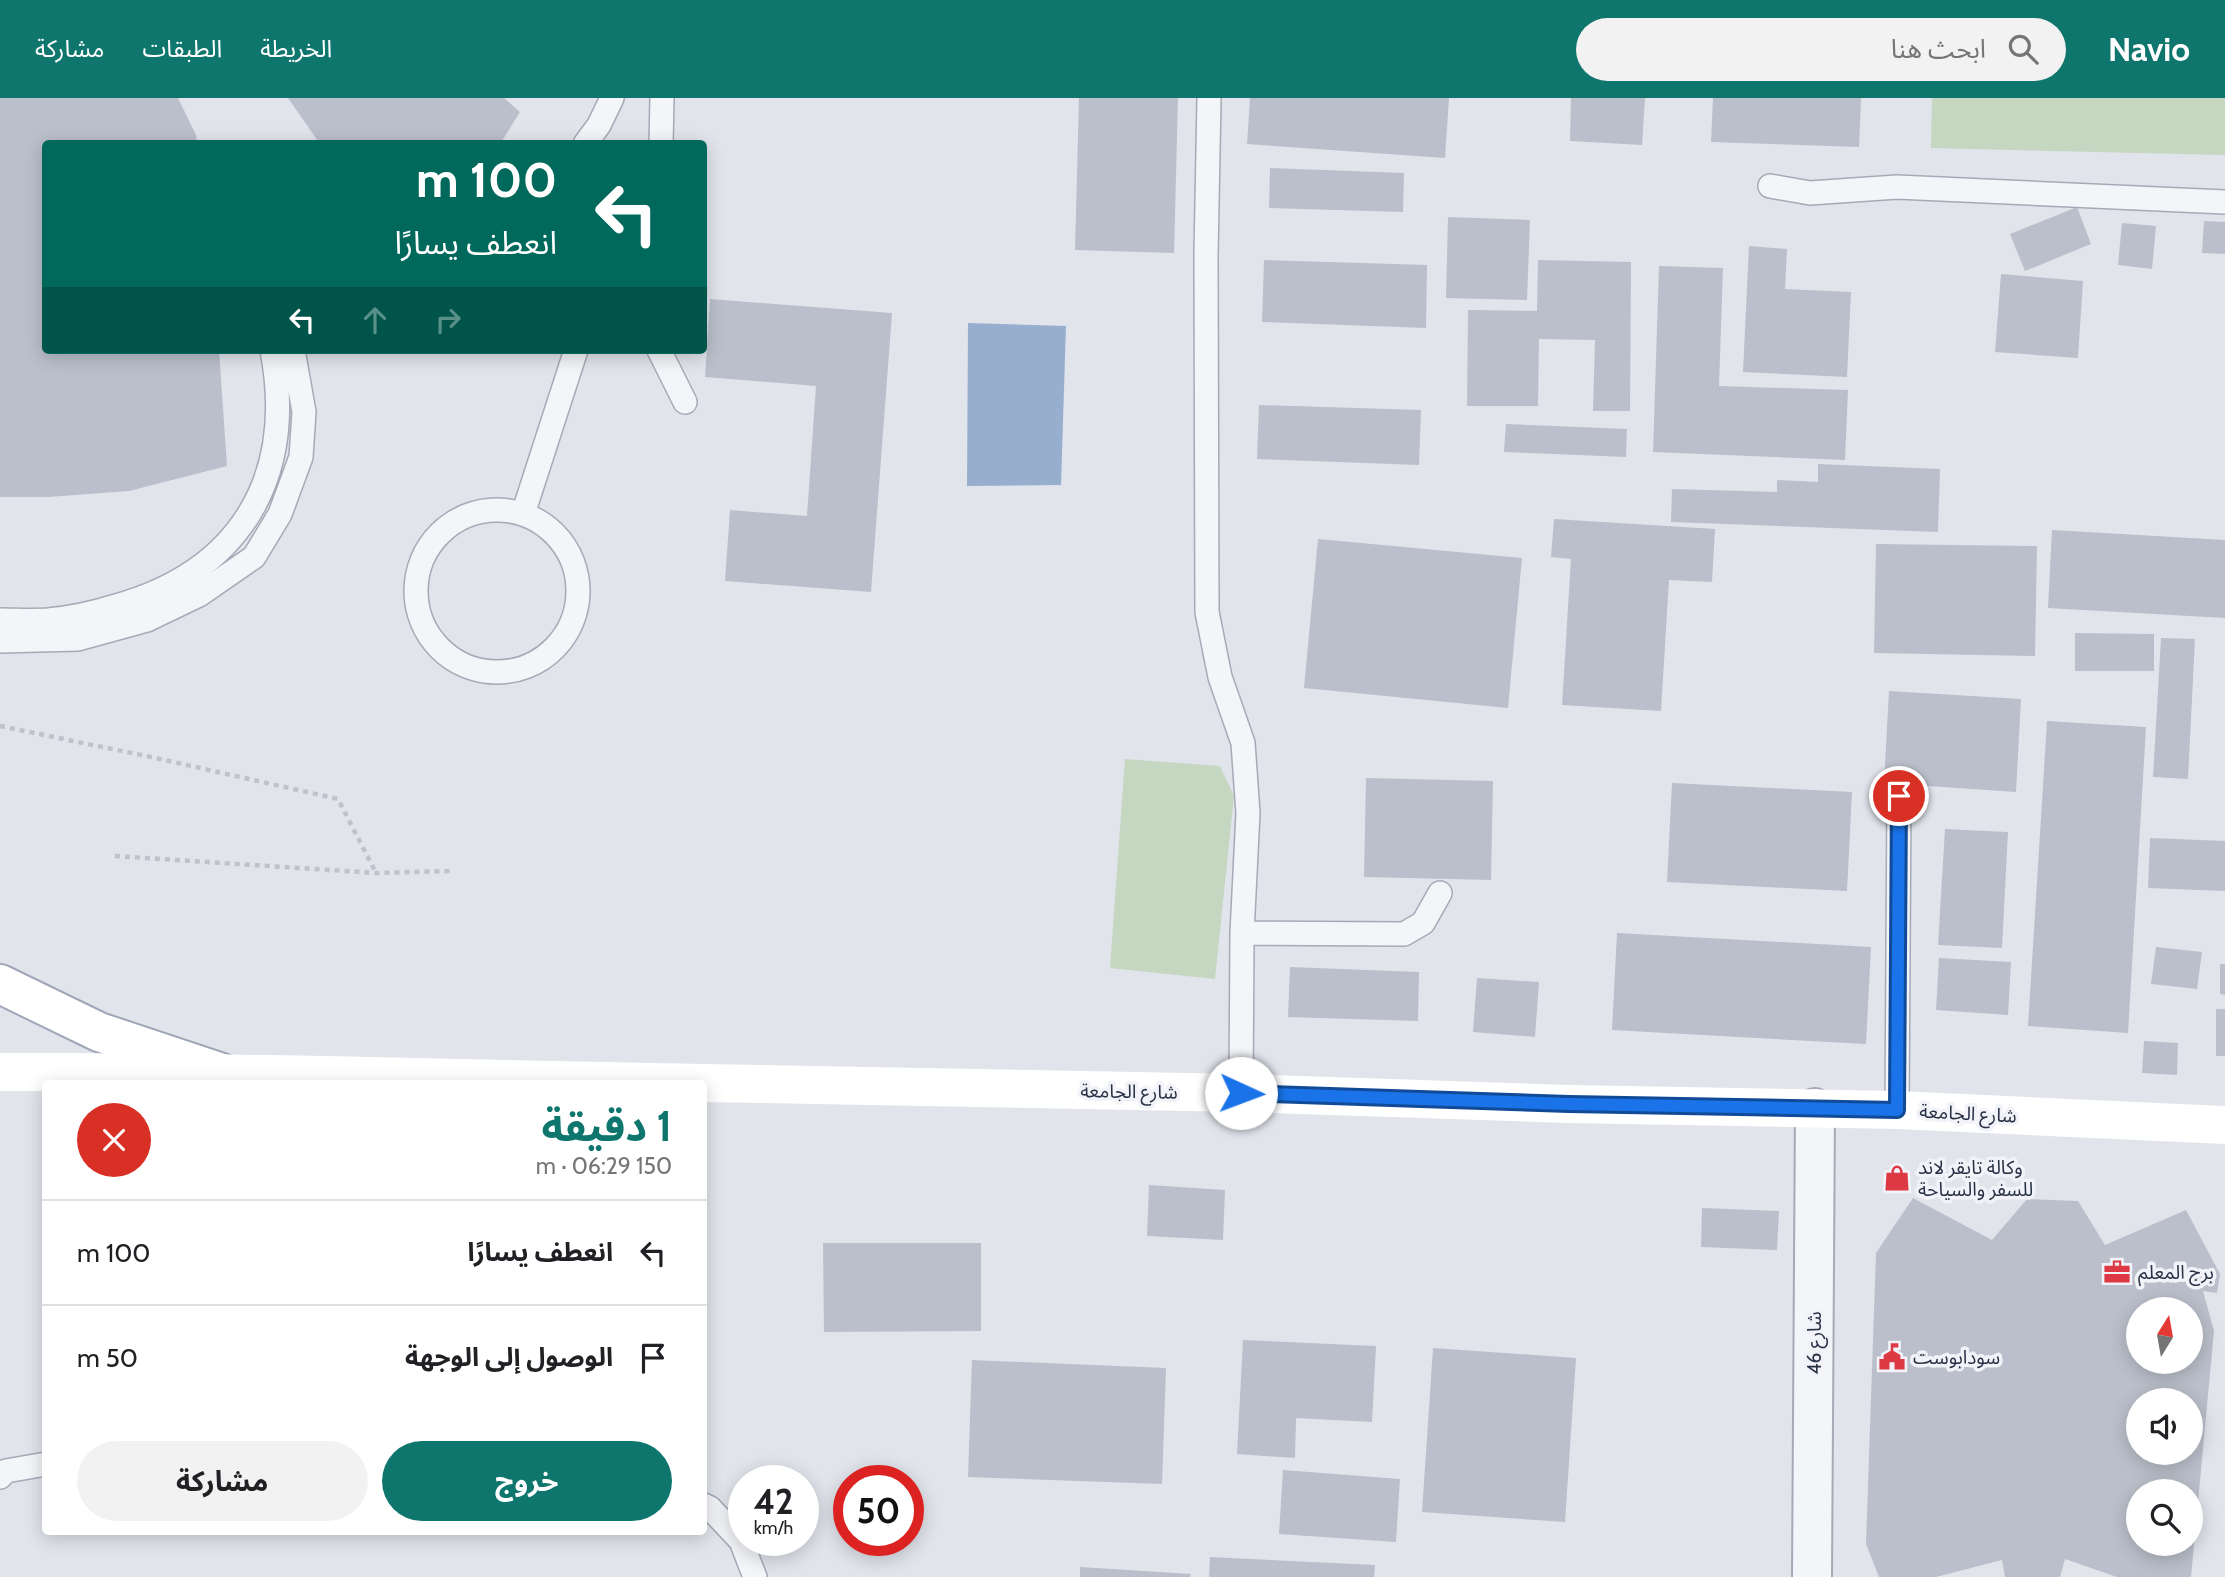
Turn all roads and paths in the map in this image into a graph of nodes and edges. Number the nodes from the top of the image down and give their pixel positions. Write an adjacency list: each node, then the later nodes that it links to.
1 (612, 98): 4 (lane)
2 (662, 98): 5 (lane)
3 (1209, 98): 22 (lane)
4 (600, 134)
5 (661, 140)
6 (1770, 186): 7 (lane)
7 (2225, 202)
8 (273, 354): 14 (lane)
9 (294, 354): 15 (lane)
10 (575, 354): 13 (lane)
11 (661, 354): 12 (lane)
12 (685, 402)
13 (523, 514): 13 (lane)
14 (0, 620)
15 (0, 641)
16 (0, 726): 20 (path)
17 (1899, 796): 30 (lane)
18 (115, 856): 20 (path)
19 (450, 871): 20 (path)
20 (376, 873)
21 (1440, 893): 22 (lane)
22 (1242, 933): 28 (lane)
23 (0, 984): 25 (main road)
24 (0, 1072): 25 (main road)
25 (222, 1073): 26 (main road)
26 (384, 1080)
27 (707, 1083): 28 (main road, شارع الجامعة)
28 (1241, 1093): 29 (main road, شارع الجامعة)
29 (1815, 1108): 30 (main road, شارع الجامعة); 36 (street, شارع 46)
30 (1897, 1110): 31 (main road, شارع الجامعة)
31 (2225, 1125)
32 (42, 1465): 33 (lane)
33 (0, 1477)
34 (707, 1506): 35 (lane)
35 (755, 1577)
36 (1812, 1577)

